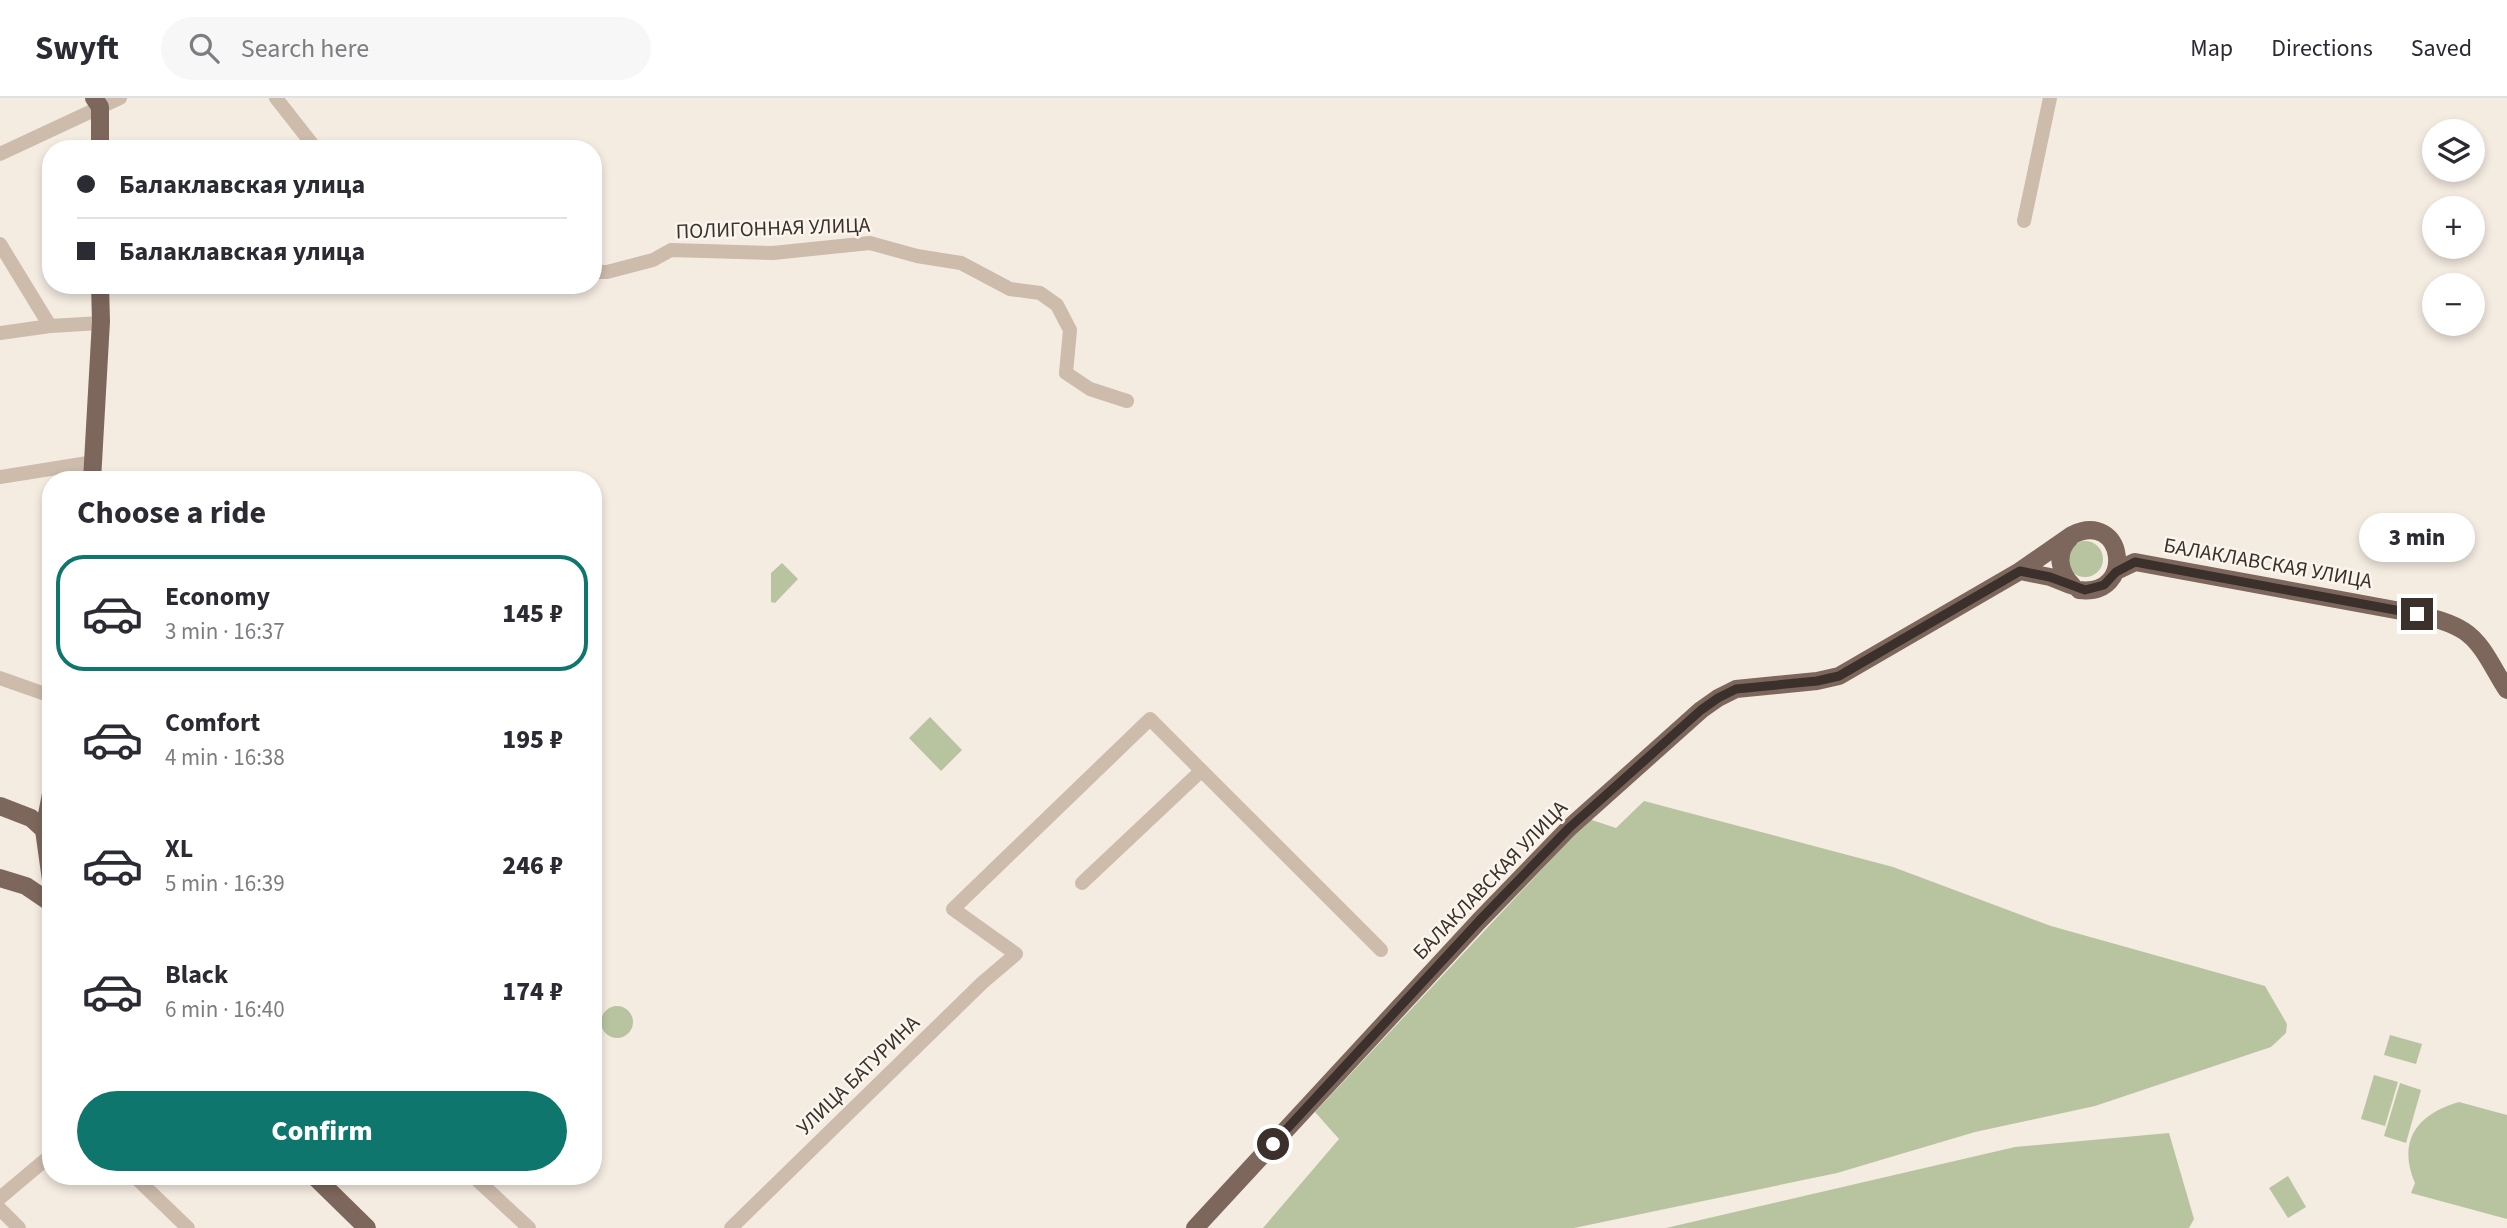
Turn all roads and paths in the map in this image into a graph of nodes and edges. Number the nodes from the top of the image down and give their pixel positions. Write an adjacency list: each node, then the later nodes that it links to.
1 (120, 98): 4 (street)
2 (276, 98): 6 (street)
3 (2050, 98): 8 (street)
4 (97, 103): 5 (main road); 7 (street)
5 (99, 140)
6 (309, 140)
7 (0, 154)
8 (2024, 221)
9 (0, 244): 13 (street)
10 (602, 272): 15 (street, ПОЛИГОННАЯ УЛИЦА)
11 (100, 294): 12 (main road)
12 (101, 323): 13 (street); 16 (main road)
13 (50, 326): 14 (street)
14 (0, 333)
15 (1127, 401)
16 (93, 471)
17 (42, 474): 18 (street)
18 (0, 477)
19 (2072, 535): 20 (main road); 22 (main road, БАЛАКЛАВСКАЯ УЛИЦА); 24 (main road)
20 (2117, 552): 21 (main road); 23 (main road)
21 (2135, 562): 23 (main road, БАЛАКЛАВСКАЯ УЛИЦА); 26 (main road, БАЛАКЛАВСКАЯ УЛИЦА)
22 (2020, 571): 24 (main road); 50 (main road, БАЛАКЛАВСКАЯ УЛИЦА)
23 (2116, 572): 24 (main road, БАЛАКЛАВСКАЯ УЛИЦА)
24 (2076, 588)
25 (0, 678): 27 (street)
26 (2507, 690)
27 (42, 693)
28 (1202, 771): 35 (street); 38 (street); 49 (street, УЛИЦА БАТУРИНА)
29 (0, 806): 31 (main road)
30 (42, 815): 31 (main road)
31 (37, 824): 32 (main road)
32 (42, 846)
33 (0, 878): 36 (main road)
34 (42, 882): 36 (main road)
35 (1082, 883)
36 (26, 886): 37 (main road)
37 (42, 897)
38 (1381, 950)
39 (42, 1162): 43 (street)
40 (143, 1185): 46 (street)
41 (323, 1185): 47 (main road)
42 (483, 1185): 48 (street)
43 (0, 1198)
44 (0, 1209): 45 (street)
45 (19, 1228)
46 (188, 1228)
47 (367, 1228)
48 (529, 1228)
49 (731, 1228)
50 (1195, 1228)

